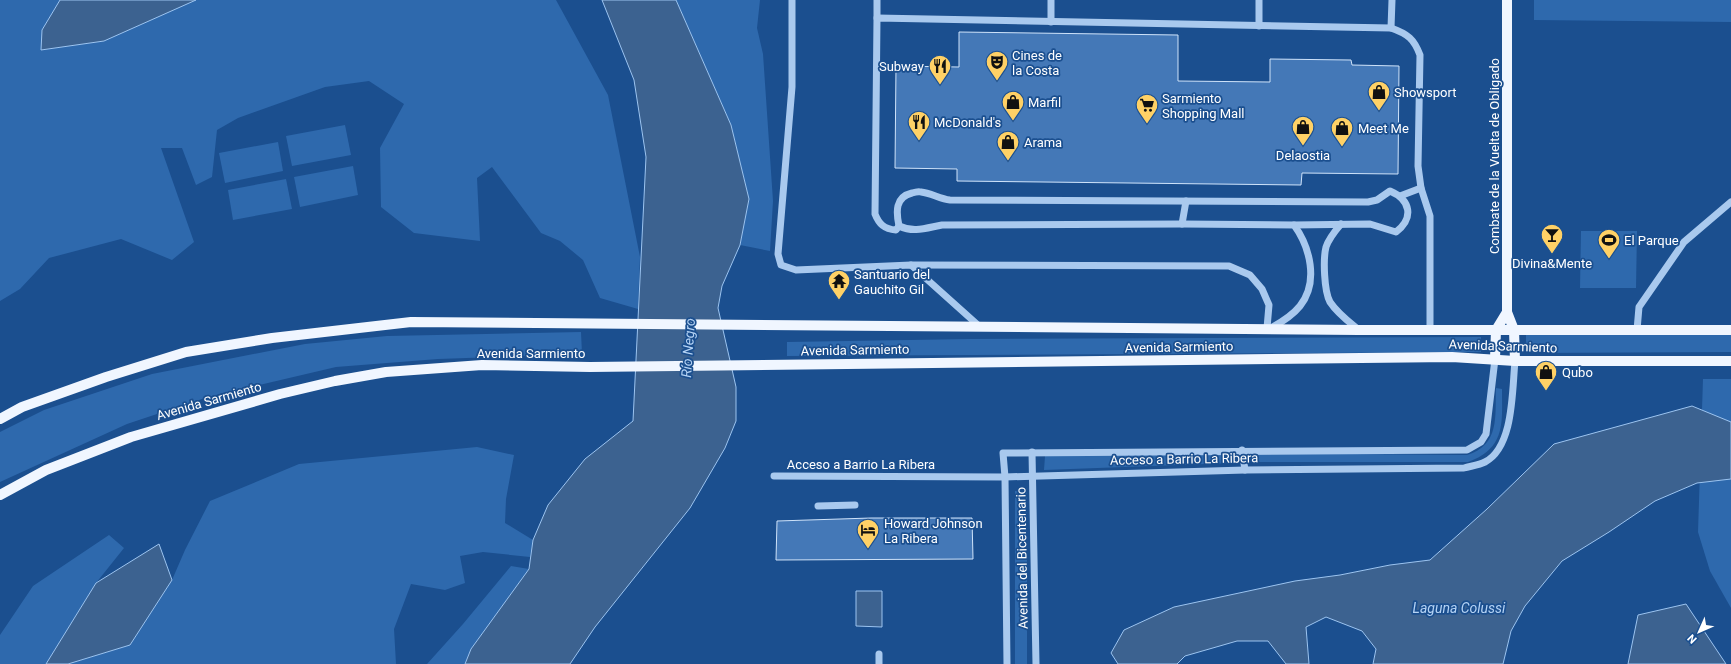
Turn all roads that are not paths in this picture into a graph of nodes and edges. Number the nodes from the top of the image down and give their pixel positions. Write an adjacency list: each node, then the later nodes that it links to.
1 (792, 0): 19 (street)
2 (877, 0): 7 (street)
3 (1051, 0): 8 (street)
4 (1259, 0): 9 (street)
5 (1392, 0): 10 (street)
6 (1507, 0): 20 (main road, Combate de la Vuelta de Obligado)
7 (877, 18): 8 (street); 18 (street)
8 (1051, 22): 9 (street)
9 (1259, 26): 10 (street)
10 (1392, 28): 11 (street)
11 (1422, 188): 12 (street); 24 (street)
12 (1400, 196): 13 (street); 16 (street)
13 (1186, 201): 15 (street); 18 (street)
14 (1731, 202): 27 (street)
15 (1182, 224): 17 (street); 18 (street)
16 (1342, 224): 17 (street); 23 (street)
17 (1294, 225): 22 (street)
18 (899, 226)
19 (911, 265): 21 (street); 22 (street)
20 (1507, 312): 25 (main road); 26 (main road, Combate de la Vuelta de Obligado)
21 (979, 326): 22 (main road, Avenida Sarmiento); 32 (main road, Avenida Sarmiento)
22 (1269, 328): 23 (main road, Avenida Sarmiento)
23 (1359, 330): 24 (main road, Avenida Sarmiento)
24 (1430, 330): 25 (main road, Avenida Sarmiento)
25 (1496, 330): 26 (main road, Avenida Sarmiento); 29 (main road)
26 (1514, 330): 27 (main road, Avenida Sarmiento); 30 (main road, Combate de la Vuelta de Obligado)
27 (1637, 330): 28 (main road, Avenida Sarmiento)
28 (1731, 330)
29 (1495, 359): 30 (main road, Avenida Sarmiento); 33 (street); 39 (main road, Avenida Sarmiento)
30 (1514, 361): 31 (main road, Avenida Sarmiento); 35 (street, Acceso a Barrio La Ribera)
31 (1731, 361)
32 (0, 419)
33 (1242, 450): 34 (street); 35 (street)
34 (1032, 452): 36 (street, Avenida del Bicentenario); 38 (street, Avenida del Bicentenario)
35 (1244, 470): 36 (street, Acceso a Barrio La Ribera)
36 (1032, 475): 38 (street, Acceso a Barrio La Ribera); 45 (street, Avenida del Bicentenario)
37 (774, 476): 38 (street, Acceso a Barrio La Ribera)
38 (1005, 477): 44 (street, Avenida del Bicentenario)
39 (0, 495)
40 (855, 505): 41 (street)
41 (818, 506)
42 (879, 654): 43 (street)
43 (879, 664)
44 (1007, 664)
45 (1036, 664)

